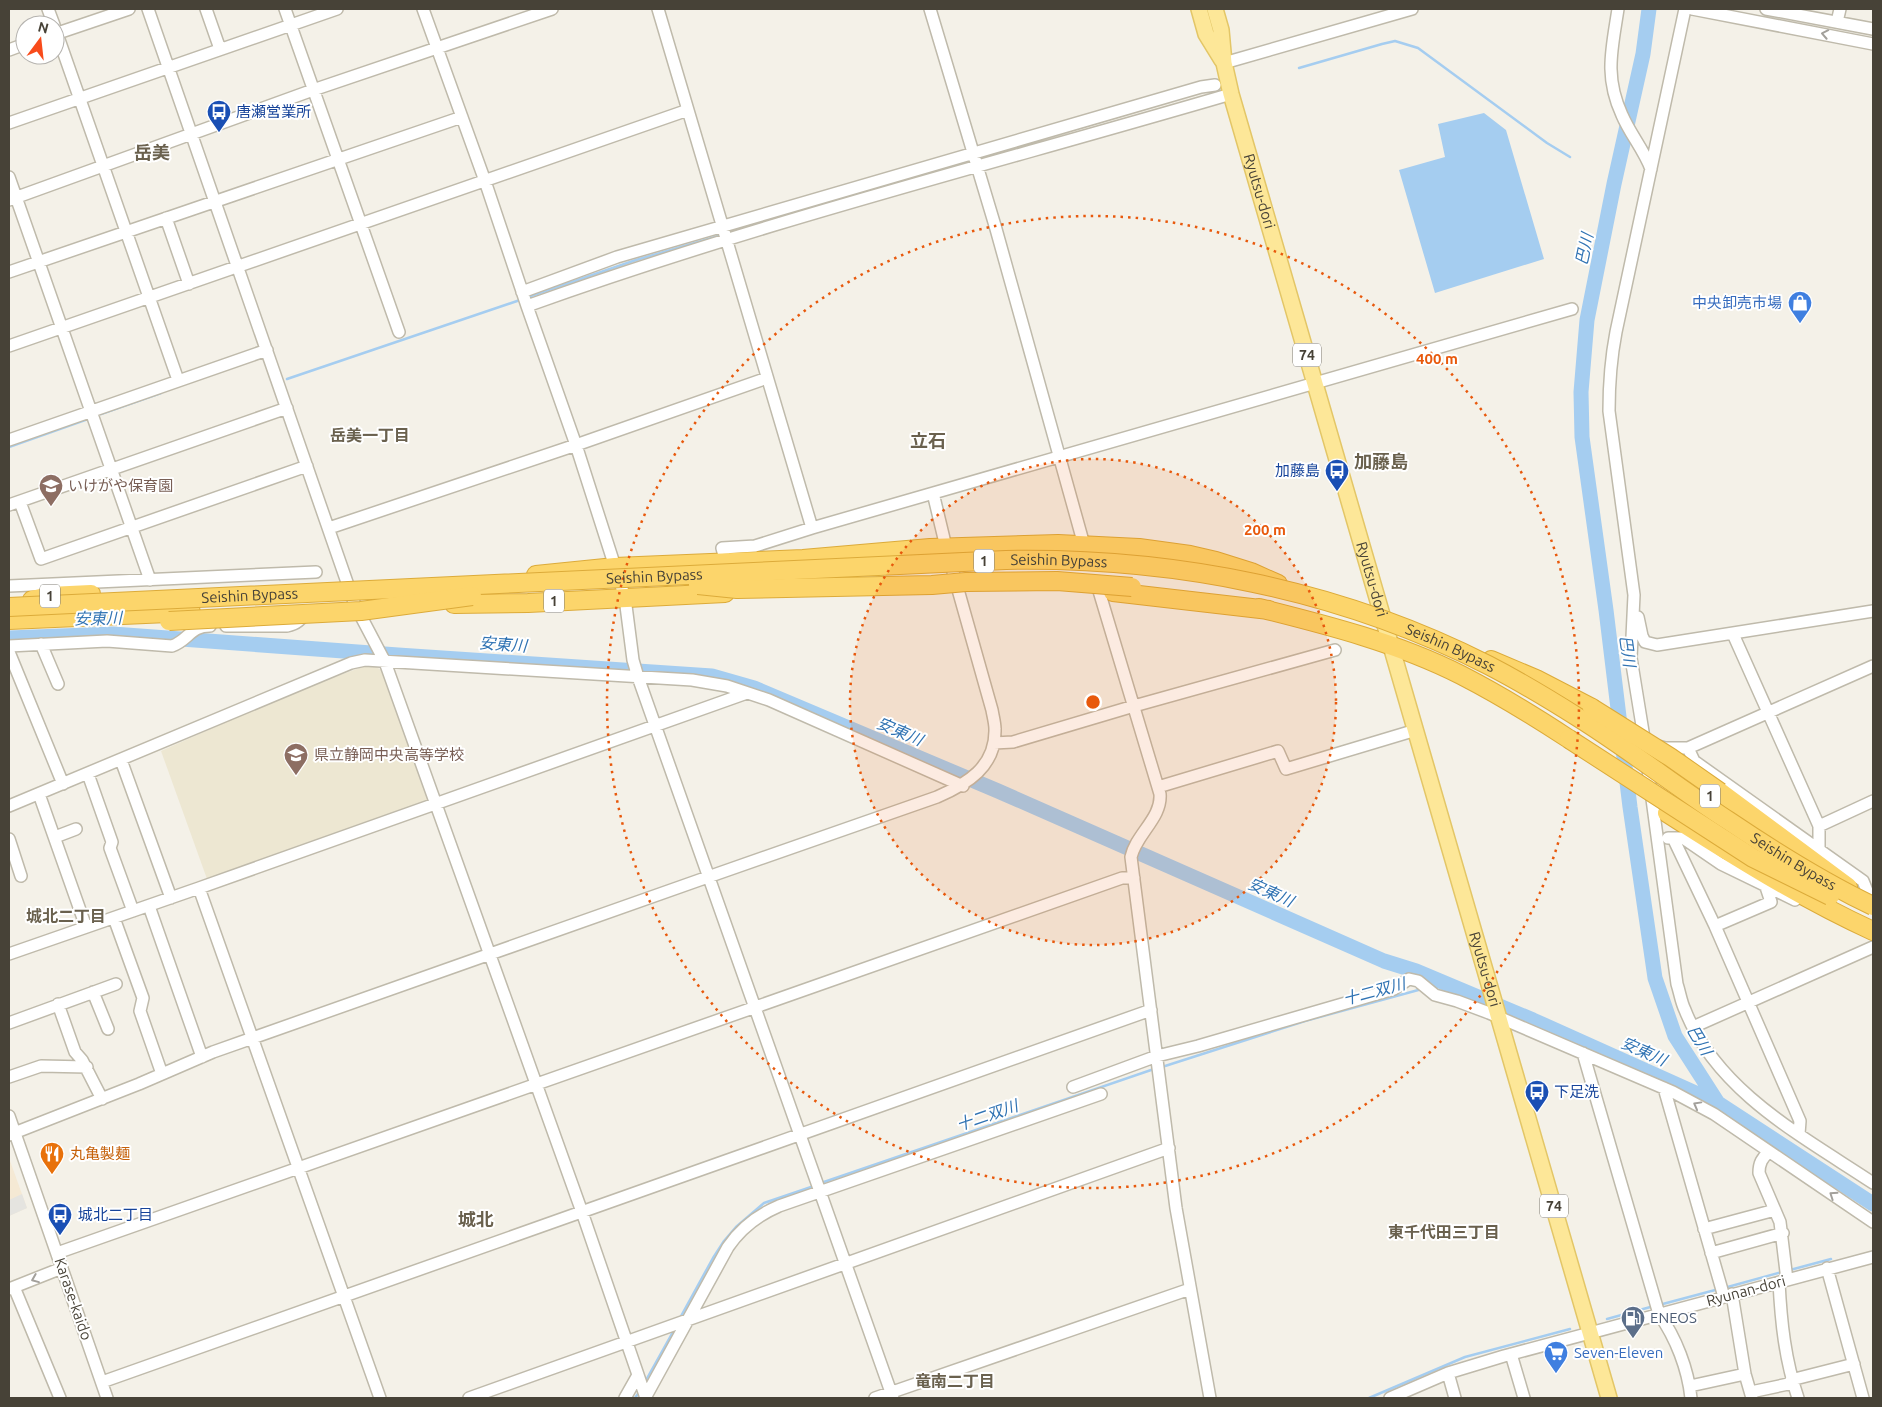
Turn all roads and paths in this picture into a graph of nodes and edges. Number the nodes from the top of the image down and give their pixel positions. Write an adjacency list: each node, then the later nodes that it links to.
1 (130, 9): 23 (street)
2 (148, 9): 30 (street)
3 (206, 9): 27 (street)
4 (285, 9): 22 (street)
5 (338, 9): 22 (street)
6 (423, 9): 26 (street)
7 (552, 9): 26 (street)
8 (658, 9): 35 (street)
9 (930, 9): 39 (street)
10 (1199, 9): 29 (main road, 74)
11 (1215, 9): 29 (main road, 74)
12 (1412, 9): 29 (street)
13 (1618, 9): 43 (street)
14 (1686, 9): 43 (street)
15 (1692, 9): 21 (street)
16 (1766, 9): 18 (street)
17 (1840, 9): 20 (street)
18 (1780, 10): 19 (street); 21 (street)
19 (1806, 12): 20 (street)
20 (1837, 22): 24 (street)
21 (1777, 25): 25 (street, one-way to 21)
22 (291, 26): 27 (street); 32 (street)
23 (65, 27)
24 (1873, 29)
25 (1873, 44)
26 (436, 48): 32 (street); 36 (street)
27 (220, 50): 30 (street)
28 (65, 58): 34 (street)
29 (1224, 63): 33 (main road, Ryutsu-dori / 74)
30 (169, 67): 34 (street); 38 (street)
31 (1214, 85): 39 (street)
32 (313, 90): 38 (street); 40 (street)
33 (1231, 94): 42 (street); 67 (main road, Ryutsu-dori / 74)
34 (80, 99): 37 (street); 41 (street)
35 (688, 110): 45 (street); 50 (street)
36 (462, 117): 40 (street); 45 (street)
37 (9, 123)
38 (192, 133): 41 (street); 47 (street)
39 (974, 153): 42 (street); 50 (street)
40 (339, 159): 47 (street); 49 (street)
41 (103, 165): 46 (street); 51 (street)
42 (978, 165): 52 (street); 72 (street)
43 (1651, 170): 96 (street)
44 (9, 177): 46 (street)
45 (485, 181): 49 (street); 57 (street)
46 (12, 199): 53 (street)
47 (216, 200): 48 (street); 54 (street)
48 (166, 218): 51 (street); 56 (street)
49 (361, 223): 54 (street); 62 (street)
50 (722, 226): 52 (street); 57 (street)
51 (126, 231): 53 (street); 58 (street)
52 (726, 239): 59 (street); 65 (street)
53 (38, 261): 55 (street); 61 (street)
54 (238, 266): 56 (street); 64 (street)
55 (9, 272)
56 (189, 284): 58 (street)
57 (522, 292): 59 (street)
58 (150, 298): 61 (street); 66 (street)
59 (527, 306): 71 (street)
60 (1572, 309): 67 (street)
61 (62, 328): 63 (street); 69 (street)
62 (399, 332)
63 (9, 346)
64 (267, 350): 66 (street); 68 (street)
65 (767, 378): 71 (street); 79 (street)
66 (178, 380): 69 (street)
67 (1315, 382): 72 (street); 104 (main road, Ryutsu-dori / 74)
68 (287, 408): 73 (street); 74 (street)
69 (91, 410): 70 (street); 74 (street)
70 (9, 440)
71 (576, 445): 78 (street); 83 (street)
72 (1059, 456): 75 (street); 80 (street)
73 (307, 466): 77 (street); 78 (street)
74 (111, 469): 76 (street); 77 (street)
75 (933, 493): 79 (street); 81 (street)
76 (14, 503): 77 (street)
77 (132, 528): 87 (street)
78 (329, 528): 92 (street)
79 (812, 528): 82 (street)
80 (1084, 545): 81 (highway, 1); 91 (highway, 1)
81 (946, 547): 82 (highway, 1); 93 (street)
82 (726, 563): 83 (highway, 1)
83 (615, 567): 92 (highway, 1); 98 (street)
84 (781, 570): 88 (highway, Seishin Bypass / 1, bridge); 91 (highway, 1, bridge); 144 (highway, Seishin Bypass / 1, bridge)
85 (316, 572): 86 (street)
86 (270, 575): 87 (street); 95 (street)
87 (150, 580): 89 (street)
88 (536, 582): 103 (highway, Seishin Bypass / 1, bridge); 103 (highway, 1, bridge)
89 (9, 586)
90 (698, 586): 97 (highway, Seishin Bypass / 1); 101 (highway, 1, bridge); 148 (highway, Seishin Bypass / 1, bridge)
91 (1283, 586): 104 (highway, 1)
92 (349, 588): 95 (highway, 1); 100 (street)
93 (959, 590): 94 (highway, 1); 98 (highway, 1); 123 (street)
94 (1100, 591): 101 (highway, 1); 116 (street)
95 (278, 592): 103 (highway, 1)
96 (1634, 595): 105 (street); 122 (street)
97 (472, 596): 103 (highway, Seishin Bypass / 1, bridge); 103 (highway, 1, bridge)
98 (625, 598): 100 (highway, 1); 113 (street)
99 (309, 606): 100 (highway, 1); 103 (highway, 1); 106 (street)
100 (355, 606): 111 (street)
101 (1269, 610): 108 (highway, 1)
102 (1873, 611): 105 (street)
103 (9, 613)
104 (1383, 616): 108 (main road, Ryutsu-dori / 74); 117 (highway, 1)
105 (1733, 634): 118 (street)
106 (41, 644): 107 (street); 114 (street)
107 (9, 646)
108 (1391, 646): 120 (main road, Ryutsu-dori / 74); 121 (highway, 1)
109 (1334, 650): 116 (street)
110 (9, 652): 127 (street)
111 (385, 662): 113 (street); 125 (street); 132 (street)
112 (1873, 666): 118 (street)
113 (638, 677): 115 (street); 119 (street)
114 (58, 684)
115 (747, 693): 119 (street); 128 (street)
116 (1134, 706): 123 (street); 129 (street)
117 (1592, 712): 144 (highway, 1, bridge); 150 (highway, 1, bridge)
118 (1767, 712): 124 (street); 134 (street)
119 (655, 726): 132 (street); 142 (street)
120 (1416, 730): 129 (street); 165 (main road, Ryutsu-dori / 74)
121 (1569, 739): 148 (highway, bridge); 153 (highway, 1, bridge)
122 (1644, 742): 124 (street); 138 (street)
123 (994, 743): 128 (street)
124 (1688, 748): 140 (street)
125 (121, 760): 126 (street); 147 (street)
126 (88, 774): 127 (street); 151 (street)
127 (63, 784): 130 (street)
128 (963, 786): 142 (street)
129 (1158, 787): 143 (street)
130 (39, 794): 133 (street); 136 (street)
131 (1873, 801): 134 (street)
132 (435, 803): 146 (street); 158 (street)
133 (9, 806)
134 (1819, 826): 140 (street)
135 (76, 829): 136 (street)
136 (54, 837): 155 (street)
137 (9, 838): 141 (street)
138 (1656, 838): 139 (street); 167 (street)
139 (1673, 838): 145 (street); 154 (street)
140 (1818, 849): 150 (street)
141 (21, 876)
142 (708, 877): 158 (street); 163 (street)
143 (1134, 878): 163 (street); 164 (street)
144 (1825, 881): 150 (highway, Seishin Bypass / 1, bridge)
145 (1766, 887): 153 (street); 154 (street)
146 (199, 888): 147 (street); 169 (street)
147 (171, 898): 149 (street)
148 (1849, 905): 150 (highway, Seishin Bypass / 1)
149 (149, 906): 151 (street); 171 (street)
150 (1873, 907)
151 (133, 911): 152 (street)
152 (114, 918): 155 (street); 174 (street)
153 (1854, 922): 156 (highway, 1)
154 (1715, 926): 161 (street)
155 (86, 927): 157 (street)
156 (1873, 944): 161 (street)
157 (9, 954)
158 (490, 955): 169 (street); 177 (street)
159 (116, 984): 160 (street)
160 (94, 992): 162 (street); 168 (street)
161 (1748, 1002): 167 (street); 186 (street)
162 (58, 1004): 166 (street); 173 (street)
163 (754, 1008): 177 (street); 185 (street)
164 (1151, 1010): 172 (street); 185 (street)
165 (1498, 1015): 170 (street); 172 (street); 210 (main road, Ryutsu-dori / 74)
166 (9, 1023)
167 (1693, 1027): 186 (street)
168 (108, 1029)
169 (251, 1039): 171 (street); 189 (street)
170 (1583, 1053): 179 (street); 208 (street)
171 (202, 1057): 174 (street)
172 (1158, 1063): 176 (street); 187 (street)
173 (87, 1067): 175 (street); 181 (street)
174 (162, 1074): 181 (street)
175 (9, 1077)
176 (1096, 1078): 178 (street); 182 (street)
177 (537, 1085): 189 (street); 193 (street)
178 (1073, 1087)
179 (1664, 1088): 188 (street, one-way to 179); 195 (street)
180 (1101, 1094): 182 (street)
181 (102, 1099): 184 (street)
182 (1086, 1100): 191 (street)
183 (9, 1116): 184 (street, Karase-kaido)
184 (12, 1134): 197 (street, Karase-kaido)
185 (800, 1134): 191 (street); 193 (street)
186 (1800, 1134): 190 (street)
187 (1169, 1148): 200 (street); 205 (street)
188 (1770, 1152): 192 (street); 194 (street, one-way to 188)
189 (298, 1169): 197 (street); 207 (street)
190 (1873, 1182)
191 (819, 1192): 200 (street); 209 (street)
192 (1775, 1210): 195 (street); 196 (street)
193 (582, 1212): 207 (street); 211 (street)
194 (1873, 1222)
195 (1704, 1229): 198 (street)
196 (1783, 1233): 198 (street); 203 (street)
197 (57, 1253): 201 (street, Karase-kaido)
198 (1711, 1253): 206 (street)
199 (1873, 1257): 202 (street, Ryunan-dori)
200 (845, 1264): 209 (street); 220 (street)
201 (62, 1268): 204 (street, one-way to 204); 218 (street, Karase-kaido)
202 (1827, 1268): 203 (street, Ryunan-dori); 213 (street)
203 (1783, 1281): 206 (street, Ryunan-dori); 217 (street)
204 (12, 1288): 222 (street)
205 (1190, 1289): 220 (street); 229 (street)
206 (1728, 1295): 208 (street, Ryunan-dori); 215 (street)
207 (344, 1296): 218 (street); 224 (street)
208 (1659, 1314): 210 (street, Ryunan-dori); 219 (street)
209 (687, 1320): 211 (street); 227 (street)
210 (1591, 1333): 212 (street, Ryunan-dori); 233 (main road, Ryutsu-dori / 74)
211 (626, 1342): 216 (street); 225 (street)
212 (1510, 1354): 214 (street, Ryunan-dori); 232 (street)
213 (1854, 1364): 217 (street); 236 (street)
214 (1448, 1373): 230 (street, Ryunan-dori); 231 (street)
215 (1745, 1374): 219 (street); 221 (street)
216 (638, 1375): 226 (street); 227 (street)
217 (1792, 1381): 221 (street); 235 (street)
218 (102, 1382): 223 (street, Karase-kaido)
219 (1690, 1386): 234 (street)
220 (892, 1395): 228 (street)
221 (1752, 1395)
222 (60, 1398)
223 (107, 1398)
224 (380, 1398)
225 (469, 1398)
226 (625, 1398)
227 (646, 1398)
228 (875, 1398)
229 (1210, 1398)
230 (1390, 1398)
231 (1455, 1398)
232 (1524, 1398)
233 (1609, 1398)
234 (1691, 1398)
235 (1798, 1398)
236 (1863, 1398)

